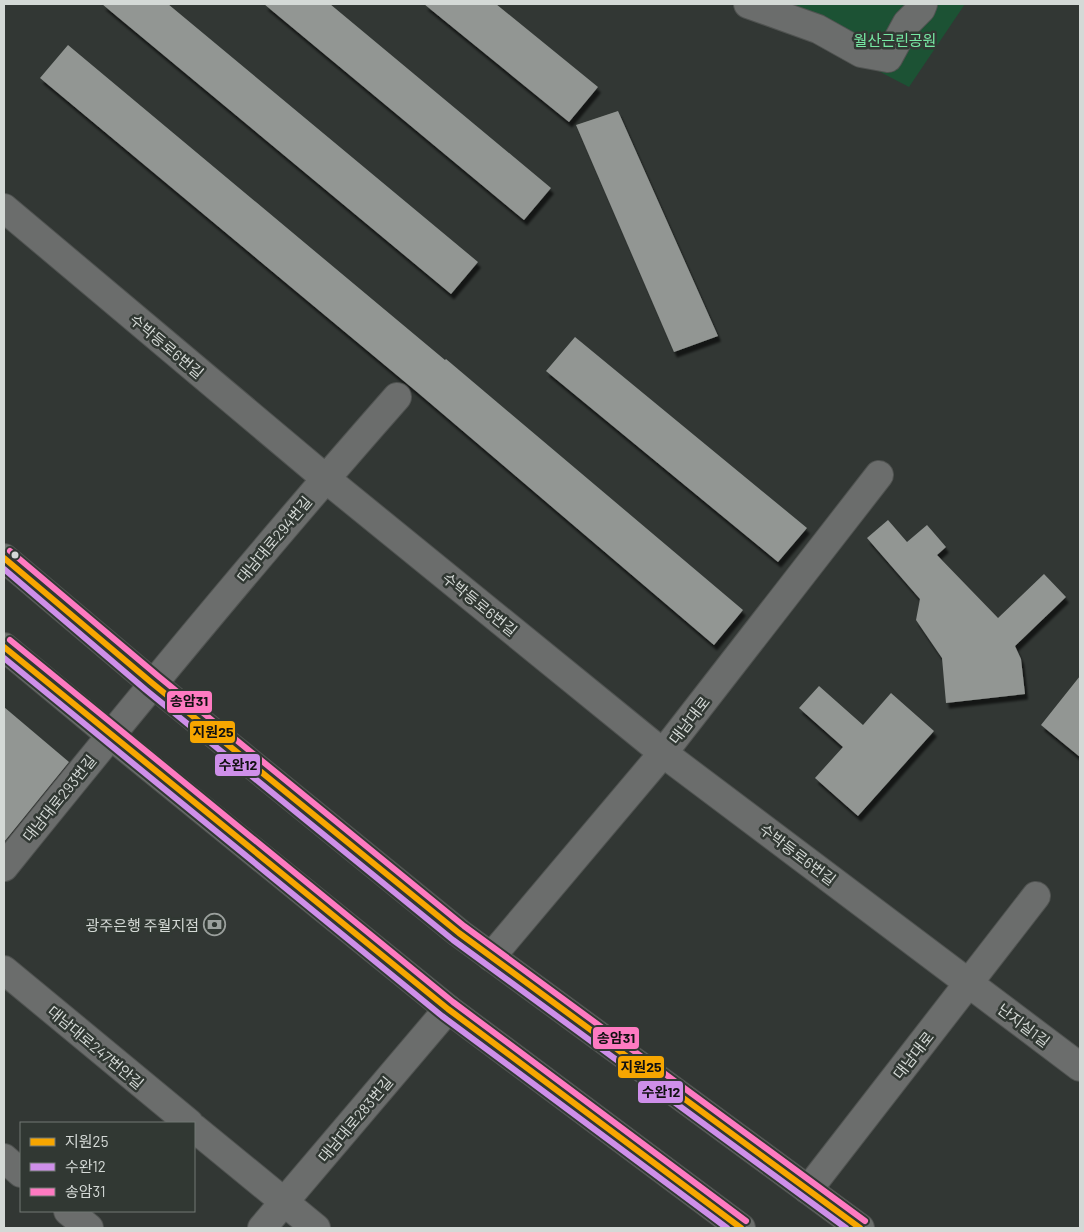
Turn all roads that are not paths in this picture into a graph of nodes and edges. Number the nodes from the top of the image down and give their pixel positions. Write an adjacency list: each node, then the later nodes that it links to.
1 (748, 4): 2 (street)
2 (923, 4)
3 (4, 208): 6 (street, 수박등로6번길)
4 (397, 397): 6 (street, 대남대로294번길)
5 (878, 475): 11 (street, 대남대로)
6 (325, 478): 9 (street, 대남대로294번길); 11 (street, 수박등로6번길)
7 (4, 558): 9 (main road)
8 (4, 647): 10 (main road)
9 (152, 683): 10 (street, 대남대로293번길); 14 (main road)
10 (110, 736): 12 (street, 대남대로293번길); 17 (main road)
11 (663, 753): 14 (street, 대남대로); 16 (street, 수박등로6번길)
12 (4, 867)
13 (1036, 896): 16 (street, 대남대로)
14 (491, 957): 23 (main road)
15 (4, 970): 19 (street, 대남대로247번안길)
16 (968, 983): 18 (street, 난지실1길); 23 (street, 대남대로)
17 (448, 1009): 24 (street, 대남대로283번길); 29 (main road)
18 (1080, 1067)
19 (188, 1122)
20 (195, 1129): 24 (street)
21 (4, 1158): 22 (street)
22 (20, 1172)
23 (808, 1190): 30 (main road)
24 (284, 1202): 27 (street, 대남대로283번길); 28 (street)
25 (69, 1212): 26 (street)
26 (89, 1228)
27 (262, 1228)
28 (316, 1228)
29 (741, 1228)
30 (860, 1228)

